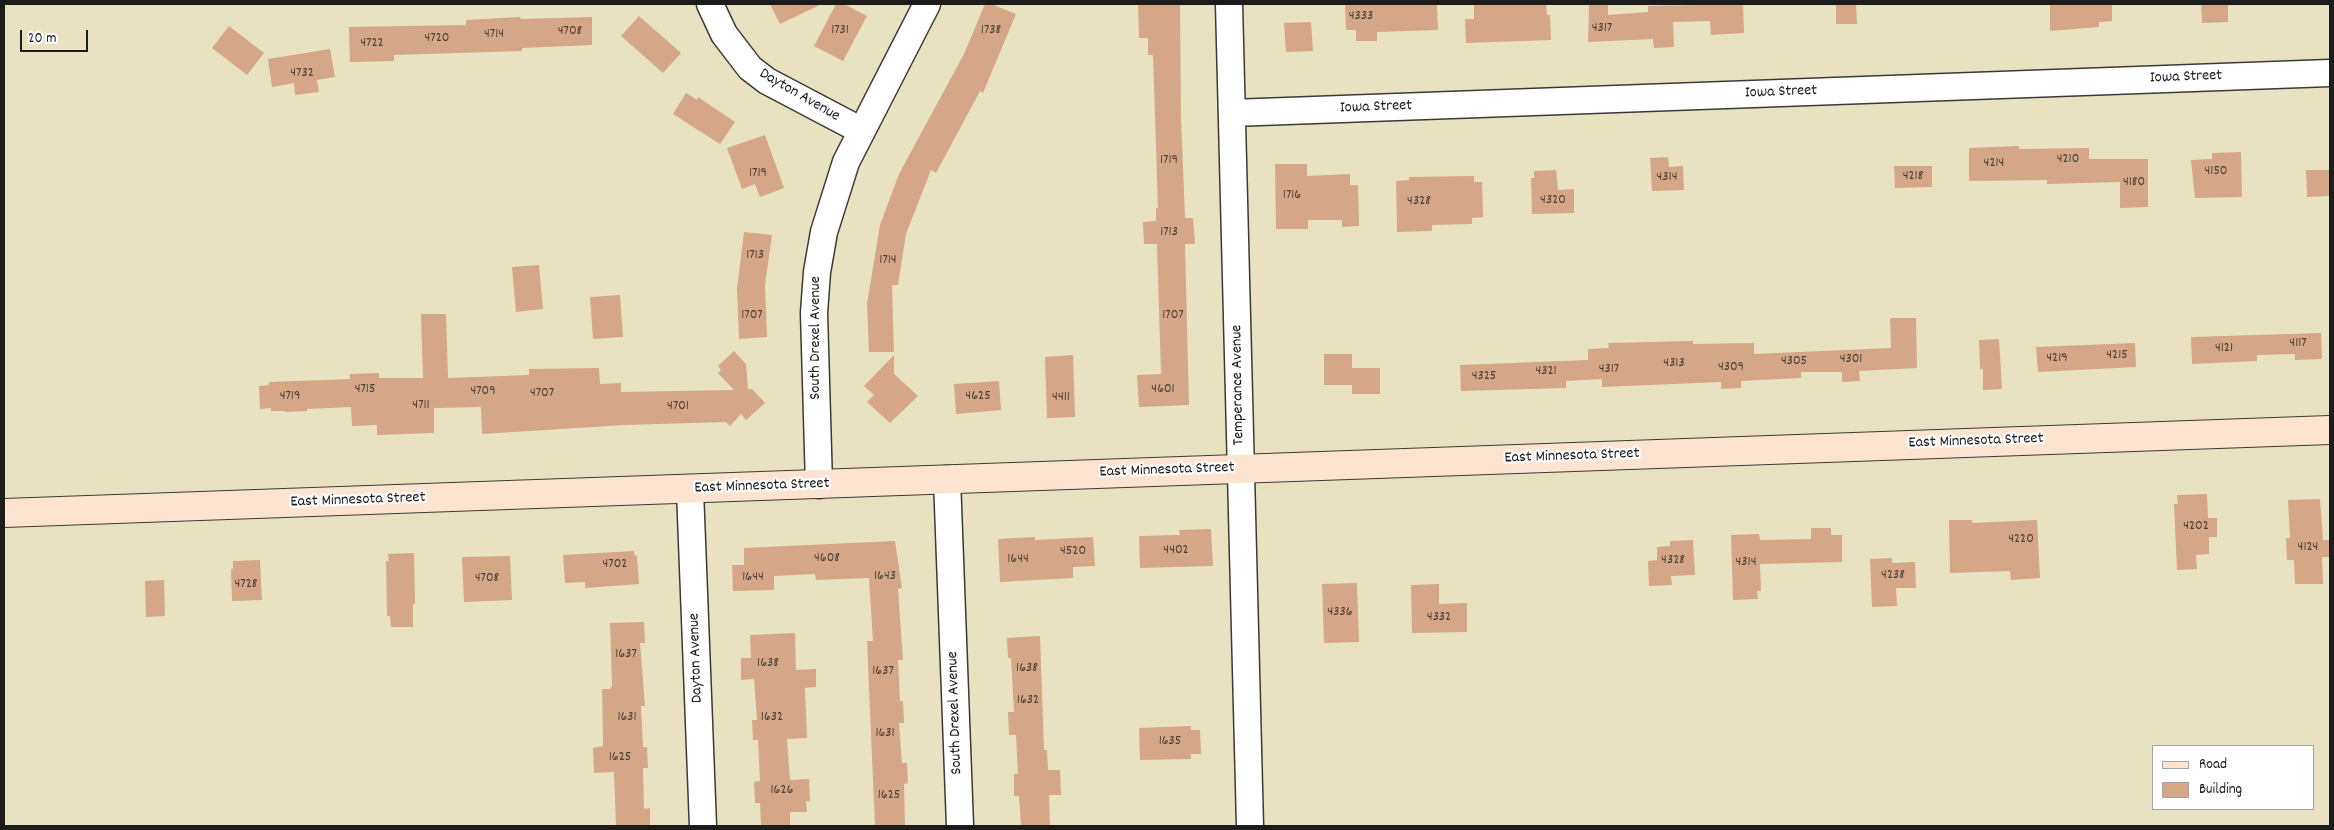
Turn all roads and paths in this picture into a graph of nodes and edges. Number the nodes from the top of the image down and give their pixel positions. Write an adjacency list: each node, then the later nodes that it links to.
1 (710, 4): 6 (street, Dayton Avenue)
2 (927, 4): 6 (street, South Drexel Avenue)
3 (1229, 4): 5 (street, Temperance Avenue)
4 (2330, 73): 5 (street, Iowa Street)
5 (1232, 113): 8 (street, Temperance Avenue)
6 (862, 131): 10 (street, South Drexel Avenue)
7 (2330, 430): 8 (street, East Minnesota Street)
8 (1241, 468): 9 (street, East Minnesota Street); 15 (street, Temperance Avenue)
9 (948, 479): 10 (street, East Minnesota Street); 14 (street, South Drexel Avenue)
10 (819, 485): 11 (street, East Minnesota Street)
11 (690, 490): 12 (street, East Minnesota Street); 13 (street, Dayton Avenue)
12 (4, 513)
13 (703, 826)
14 (960, 826)
15 (1250, 826)

